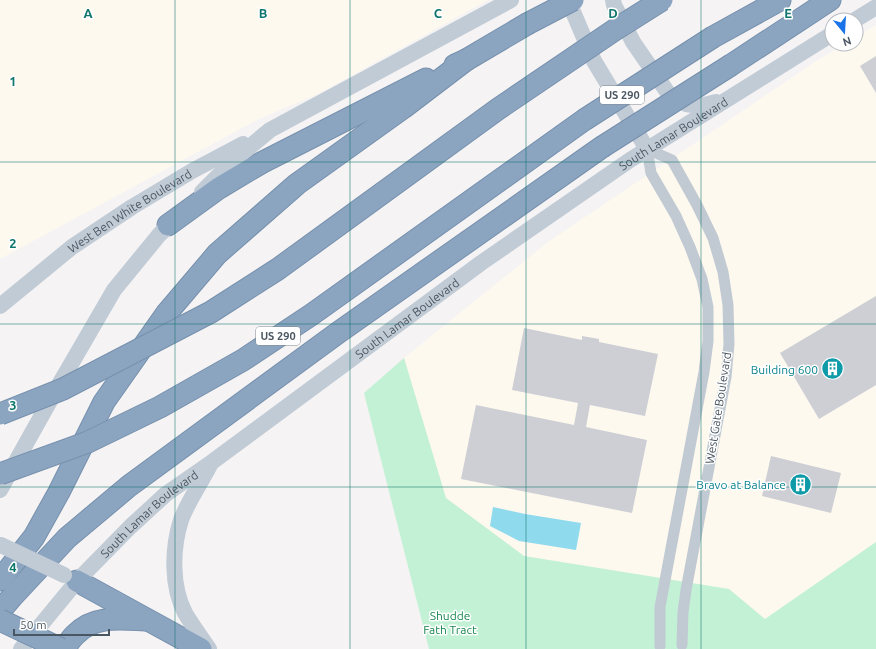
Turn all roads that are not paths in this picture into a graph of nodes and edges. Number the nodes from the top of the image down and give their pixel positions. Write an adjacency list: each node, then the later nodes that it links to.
1 (511, 0): 13 (main road)
2 (568, 0): 14 (main road, West Gate Boulevard)
3 (573, 0): 11 (highway, bridge)
4 (613, 0): 12 (main road)
5 (662, 0): 17 (highway, bridge)
6 (780, 0): 19 (highway, US 290, bridge)
7 (830, 0): 24 (highway, bridge)
8 (876, 7): 9 (main road)
9 (864, 14)
10 (824, 39): 12 (main road, South Lamar Boulevard)
11 (466, 60): 15 (highway); 23 (highway)
12 (727, 99): 14 (main road, South Lamar Boulevard)
13 (270, 130): 15 (main road); 16 (main road, West Ben White Boulevard)
14 (647, 149): 18 (main road, South Lamar Boulevard); 27 (street, West Gate Boulevard); 28 (street, West Gate Boulevard)
15 (168, 225): 20 (main road)
16 (0, 306)
17 (0, 414)
18 (212, 462): 22 (main road, South Lamar Boulevard); 32 (main road)
19 (0, 474)
20 (0, 490)
21 (1, 545): 22 (main road, bridge)
22 (70, 578): 26 (highway); 29 (main road, South Lamar Boulevard)
23 (0, 580)
24 (0, 611)
25 (0, 620): 30 (highway, bridge)
26 (148, 620): 30 (highway); 31 (highway)
27 (682, 645)
28 (660, 646)
29 (21, 649)
30 (63, 649)
31 (200, 649)
32 (209, 649)

